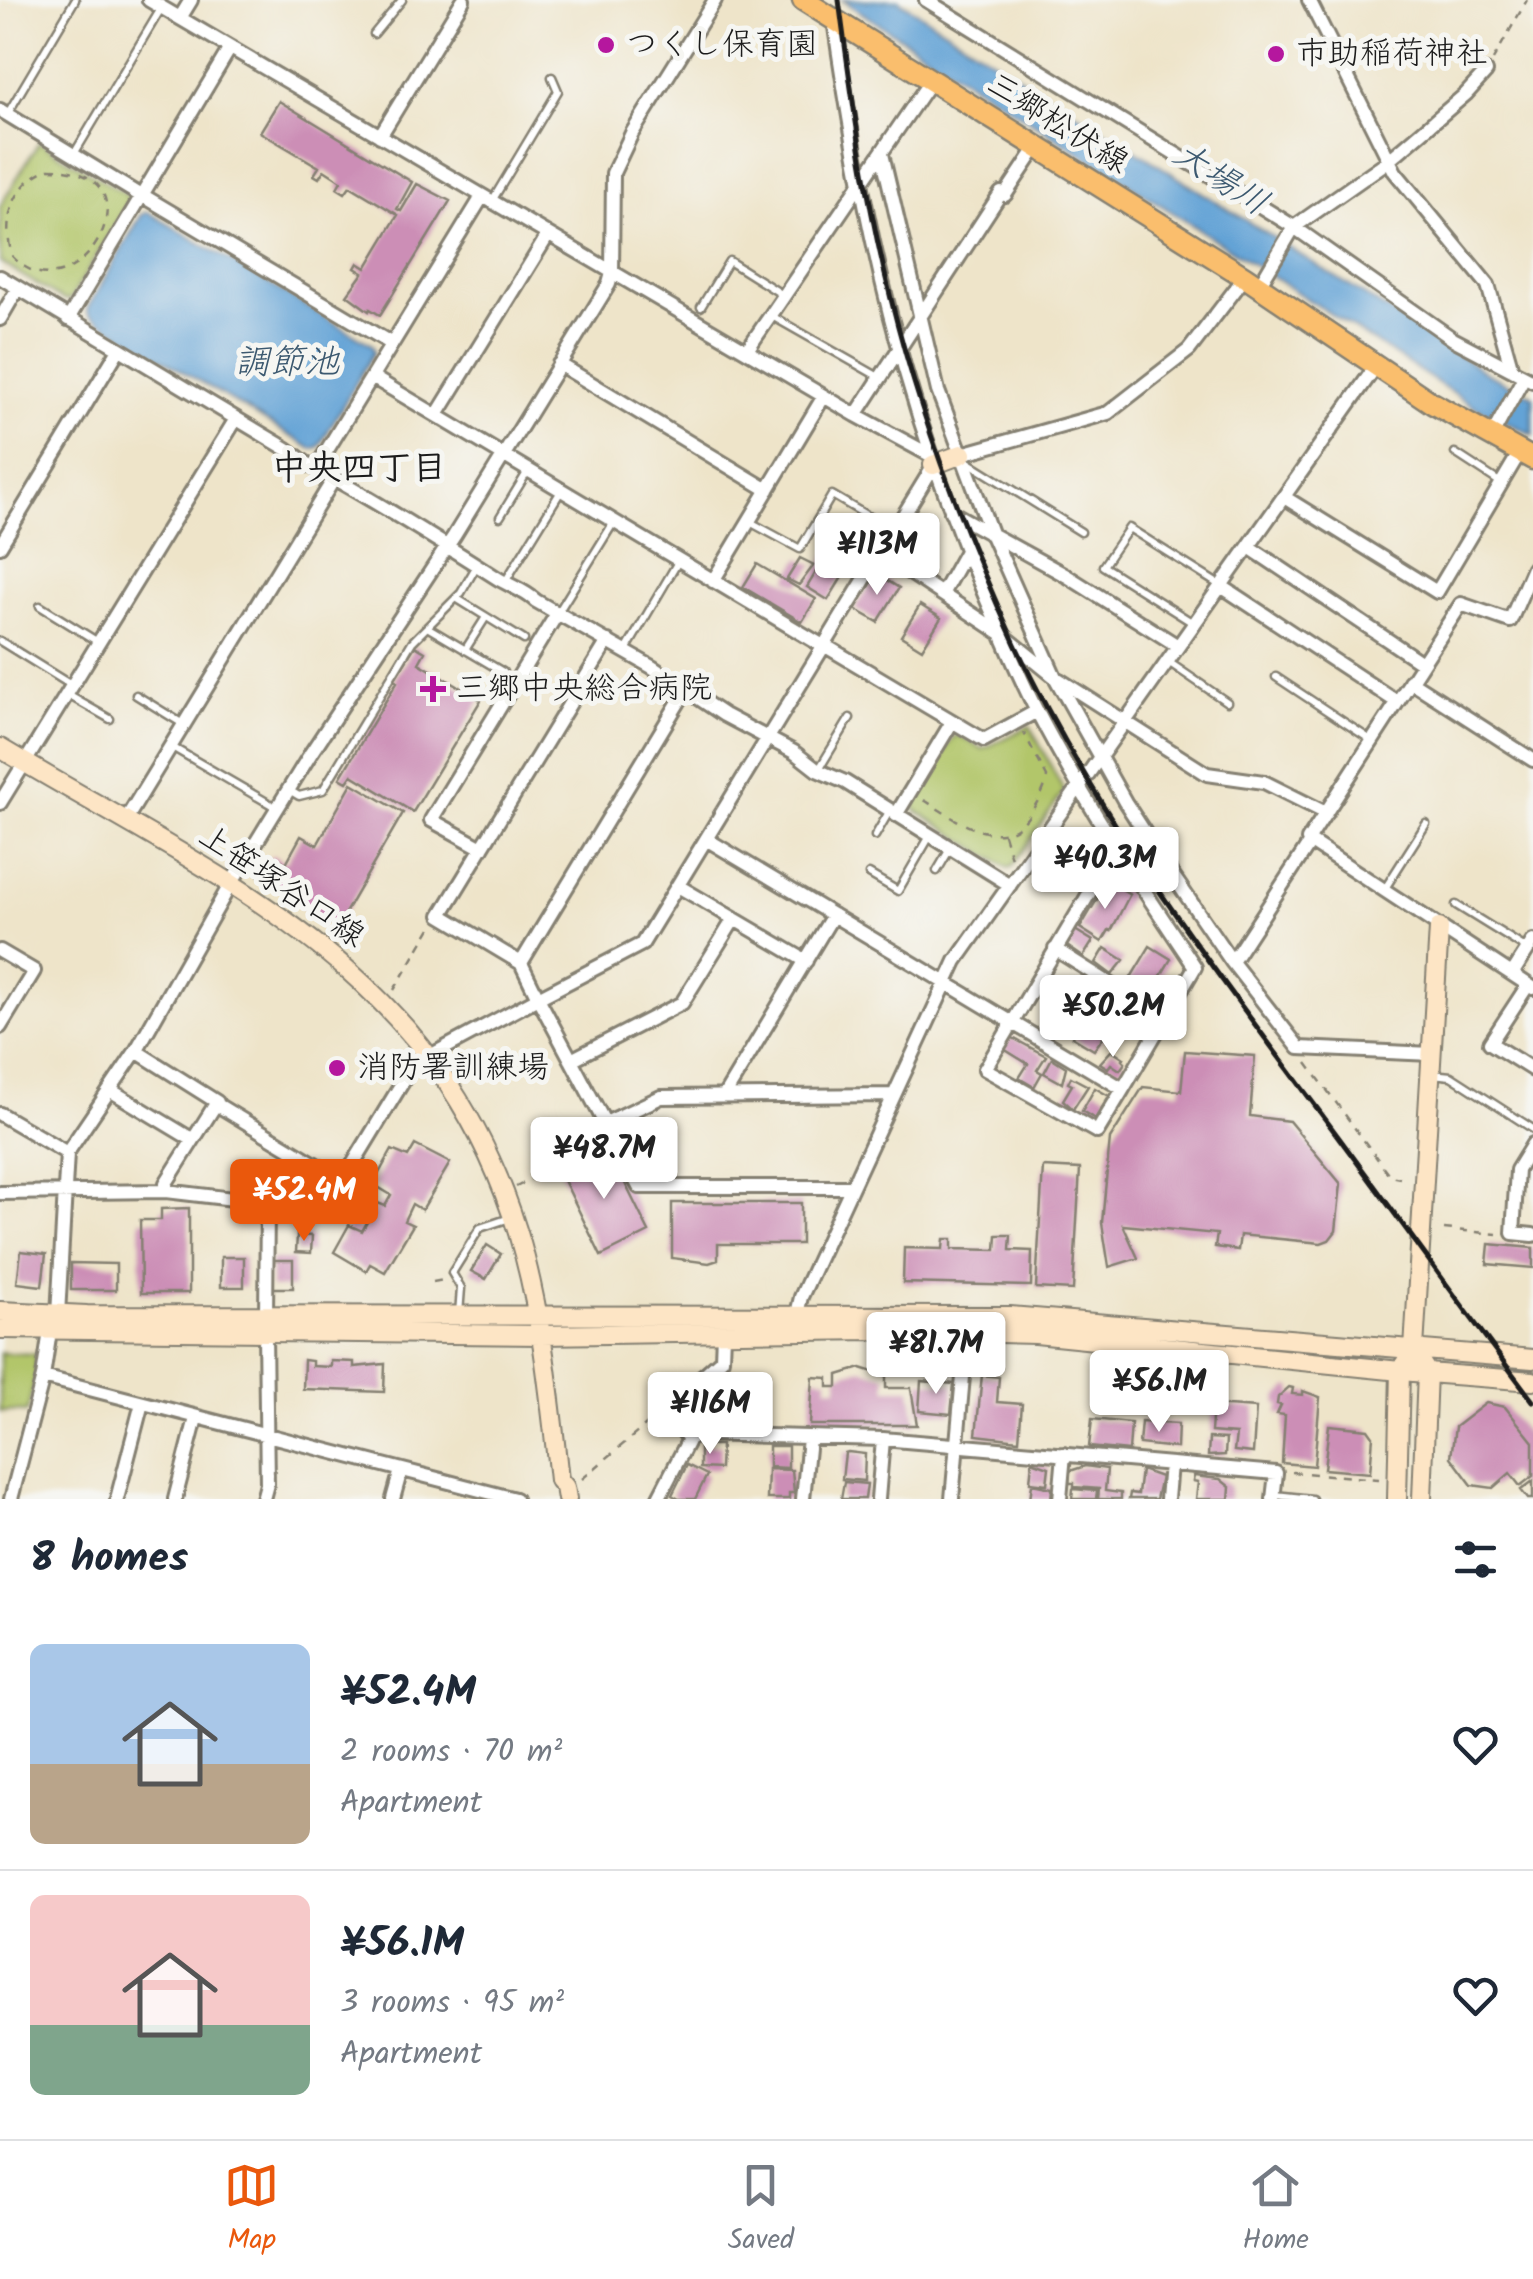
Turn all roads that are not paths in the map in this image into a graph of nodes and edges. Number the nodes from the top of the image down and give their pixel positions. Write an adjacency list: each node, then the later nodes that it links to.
1 (75, 0): 17 (lane)
2 (191, 0): 10 (street)
3 (402, 0): 12 (lane)
4 (463, 0): 18 (street)
5 (715, 0): 28 (street)
6 (803, 0): 11 (main road, 三郷松伏線)
7 (926, 0): 26 (street)
8 (1309, 0): 22 (street)
9 (156, 4): 10 (street); 21 (lane)
10 (180, 18): 13 (street)
11 (834, 20): 16 (main road, 三郷松伏線); 23 (street)
12 (374, 34)
13 (230, 48): 18 (street); 24 (street)
14 (1486, 72): 22 (street)
15 (552, 78): 25 (lane)
16 (931, 80): 19 (main road, 三郷松伏線); 20 (street)
17 (4, 112): 21 (street)
18 (380, 136): 25 (street)
19 (1037, 147): 30 (main road, 三郷松伏線); 35 (street)
20 (882, 154): 23 (street); 35 (street)
21 (74, 155): 24 (street)
22 (1388, 162): 26 (street); 46 (street)
23 (860, 188): 32 (street); 39 (street)
24 (142, 196): 36 (street); 38 (street)
25 (487, 200): 27 (street); 38 (street)
26 (1292, 231): 30 (street); 46 (street)
27 (548, 236): 28 (street); 49 (street)
28 (612, 273): 41 (street); 42 (street)
29 (0, 278): 31 (street)
30 (1256, 280): 43 (main road, 三郷松伏線); 55 (street)
31 (18, 288): 36 (street); 37 (street)
32 (783, 294): 33 (lane); 34 (street)
33 (701, 307)
34 (769, 314): 41 (street); 45 (lane)
35 (919, 317): 39 (street); 55 (street)
36 (68, 318): 40 (street)
37 (0, 319)
38 (392, 344): 44 (street)
39 (897, 348): 45 (street); 56 (street)
40 (119, 349): 50 (street); 72 (street)
41 (747, 350): 47 (street)
42 (559, 364): 53 (street); 62 (street)
43 (1376, 366): 51 (main road, 三郷松伏線); 63 (street)
44 (372, 376): 49 (street); 57 (street)
45 (879, 377): 48 (street)
46 (1522, 378): 51 (street)
47 (824, 396): 48 (street); 62 (street)
48 (856, 415): 56 (street)
49 (437, 416): 53 (street)
50 (236, 419): 57 (street); 93 (street)
51 (1494, 431): 54 (main road, 三郷松伏線)
52 (1456, 454): 60 (lane)
53 (504, 455): 58 (street); 71 (street)
54 (1526, 456): 60 (street)
55 (963, 457): 56 (street); 69 (lane); 70 (street)
56 (932, 462): 64 (street); 68 (street)
57 (316, 468): 59 (street)
58 (528, 470): 61 (street); 65 (lane)
59 (335, 477): 71 (street); 114 (street)
60 (1502, 484): 63 (street)
61 (562, 490): 67 (street); 80 (lane)
62 (768, 490): 66 (street)
63 (1284, 496): 73 (street)
64 (951, 512): 70 (street); 74 (street)
65 (500, 517)
66 (749, 521): 68 (lane); 79 (street)
67 (614, 522): 76 (street); 85 (lane)
68 (894, 531): 75 (street)
69 (1082, 532)
70 (991, 533): 95 (street); 101 (street)
71 (448, 545): 77 (street); 124 (street)
72 (0, 546)
73 (1249, 547): 81 (street); 99 (street)
74 (966, 551): 82 (street); 89 (street)
75 (880, 553): 82 (street); 94 (street)
76 (679, 560): 79 (street); 97 (lane)
77 (478, 564): 80 (street); 83 (lane)
78 (1533, 568): 99 (street)
79 (713, 581): 94 (street)
80 (505, 582): 85 (street)
81 (1221, 586): 87 (street); 87 (lane); 108 (street)
82 (942, 594): 89 (street)
83 (456, 598): 86 (lane); 88 (lane)
84 (40, 606): 93 (lane)
85 (558, 612): 92 (street); 135 (street)
86 (486, 616): 90 (lane); 96 (lane)
87 (1194, 624): 95 (street)
88 (427, 627): 96 (lane); 124 (lane)
89 (1002, 634): 101 (street); 109 (street)
90 (524, 640)
91 (0, 641): 104 (lane)
92 (608, 641): 97 (street); 135 (street)
93 (98, 642): 104 (street)
94 (824, 645): 113 (street); 115 (street)
95 (1178, 646): 98 (street)
96 (466, 650): 100 (lane)
97 (624, 653): 105 (street)
98 (1168, 661): 107 (lane); 112 (street)
99 (1422, 662): 103 (street)
100 (503, 672)
101 (1055, 677): 112 (street); 119 (street)
102 (1276, 678): 116 (lane)
103 (1410, 681): 108 (street); 120 (street)
104 (70, 690): 111 (lane); 121 (street)
105 (686, 690): 115 (street); 152 (street)
106 (136, 694): 114 (lane)
107 (1227, 702)
108 (1397, 702): 116 (street)
109 (1037, 712): 113 (street); 123 (street)
110 (850, 718): 122 (lane)
111 (110, 719)
112 (1125, 721): 119 (street); 128 (street)
113 (952, 722): 127 (street)
114 (184, 724): 117 (street)
115 (766, 738): 122 (street); 133 (street)
116 (1372, 741): 128 (street)
117 (171, 746): 126 (lane); 129 (street)
118 (0, 748): 121 (street, 上笹塚谷口線)
119 (1100, 758): 123 (street); 153 (street)
120 (1533, 760)
121 (24, 763): 125 (street); 129 (street, 上笹塚谷口線)
122 (818, 770): 127 (street)
123 (1078, 786): 137 (street); 140 (street)
124 (288, 790): 126 (street)
125 (0, 803)
126 (277, 808): 141 (street)
127 (893, 813): 131 (lane); 132 (street)
128 (1326, 813): 134 (street)
129 (125, 822): 141 (street, 上笹塚谷口線)
130 (1426, 824): 143 (lane)
131 (875, 836)
132 (931, 836): 136 (street); 139 (lane)
133 (706, 838): 142 (street); 145 (street)
134 (1311, 842): 143 (street); 153 (street)
135 (482, 848): 152 (street)
136 (950, 848): 138 (lane); 140 (street)
137 (1116, 848): 149 (street); 158 (street)
138 (937, 872)
139 (868, 874)
140 (1010, 884): 155 (street)
141 (230, 885): 161 (street); 162 (street, 上笹塚谷口線)
142 (678, 886): 146 (street); 157 (street)
143 (1384, 890): 147 (street)
144 (1456, 905): 148 (lane)
145 (833, 915): 151 (street); 155 (street)
146 (734, 919): 151 (street); 163 (street)
147 (1439, 928): 154 (street); 164 (street)
148 (1530, 945): 154 (street)
149 (1055, 949): 158 (street); 159 (street)
150 (0, 951): 160 (street)
151 (806, 961): 169 (street)
152 (521, 962): 157 (street)
153 (1232, 962): 164 (street)
154 (1512, 974): 156 (street)
155 (945, 982): 159 (street); 168 (street)
156 (1530, 986): 165 (street)
157 (538, 998): 162 (street); 163 (street)
158 (1164, 1018): 166 (street)
159 (1011, 1023): 166 (street); 166 (street)
160 (0, 1027)
161 (136, 1051): 167 (street); 170 (street)
162 (429, 1054): 177 (street); 183 (street, 上笹塚谷口線)
163 (571, 1060): 172 (street)
164 (1432, 1064): 173 (lane); 195 (street)
165 (1533, 1070)
166 (1123, 1089)
167 (110, 1090): 174 (street); 176 (street)
168 (893, 1095): 169 (street); 178 (street)
169 (724, 1096): 172 (street)
170 (216, 1104): 174 (street); 177 (street)
171 (0, 1114): 176 (street)
172 (606, 1124): 178 (street)
173 (1533, 1129)
174 (193, 1140): 179 (street)
175 (1533, 1144): 184 (street)
176 (67, 1153): 181 (street)
177 (343, 1181): 182 (street)
178 (850, 1188): 187 (street)
179 (166, 1191): 181 (street); 182 (street)
180 (0, 1193): 181 (street)
181 (64, 1193): 189 (street)
182 (267, 1205): 190 (street)
183 (512, 1218): 186 (street, 上笹塚谷口線); 188 (lane)
184 (1533, 1235)
185 (0, 1312): 189 (street)
186 (537, 1314): 187 (street); 188 (street); 194 (street, 上笹塚谷口線)
187 (797, 1314): 195 (street)
188 (459, 1315): 190 (street)
189 (54, 1323): 190 (street); 191 (street); 199 (street)
190 (266, 1324): 194 (street); 203 (street)
191 (0, 1329)
192 (967, 1332): 193 (street); 197 (street); 207 (street)
193 (723, 1334): 194 (street); 204 (street)
194 (541, 1335): 211 (street, 上笹塚谷口線)
195 (1414, 1350): 196 (street); 197 (street); 198 (street)
196 (1533, 1359)
197 (1400, 1371): 198 (street); 227 (street)
198 (1427, 1372): 200 (street); 228 (street)
199 (44, 1377): 201 (street); 215 (street)
200 (1533, 1381)
201 (142, 1403): 202 (street); 216 (street)
202 (196, 1418): 203 (street); 217 (street)
203 (266, 1435): 210 (street); 218 (street)
204 (689, 1438): 205 (street); 220 (street)
205 (808, 1438): 206 (street); 221 (street)
206 (883, 1439): 207 (street); 222 (street)
207 (956, 1444): 208 (street); 223 (street)
208 (1064, 1454): 209 (street); 224 (street)
209 (1170, 1464): 212 (street); 225 (street)
210 (400, 1470): 213 (street); 219 (street)
211 (564, 1491)
212 (1273, 1497): 214 (lane)
213 (510, 1498)
214 (1289, 1498): 226 (lane)
215 (12, 1499)
216 (118, 1499)
217 (175, 1499)
218 (263, 1499)
219 (393, 1499)
220 (658, 1499)
221 (803, 1499)
222 (878, 1499)
223 (952, 1499)
224 (1060, 1499)
225 (1167, 1499)
226 (1312, 1499)
227 (1397, 1499)
228 (1422, 1499)

